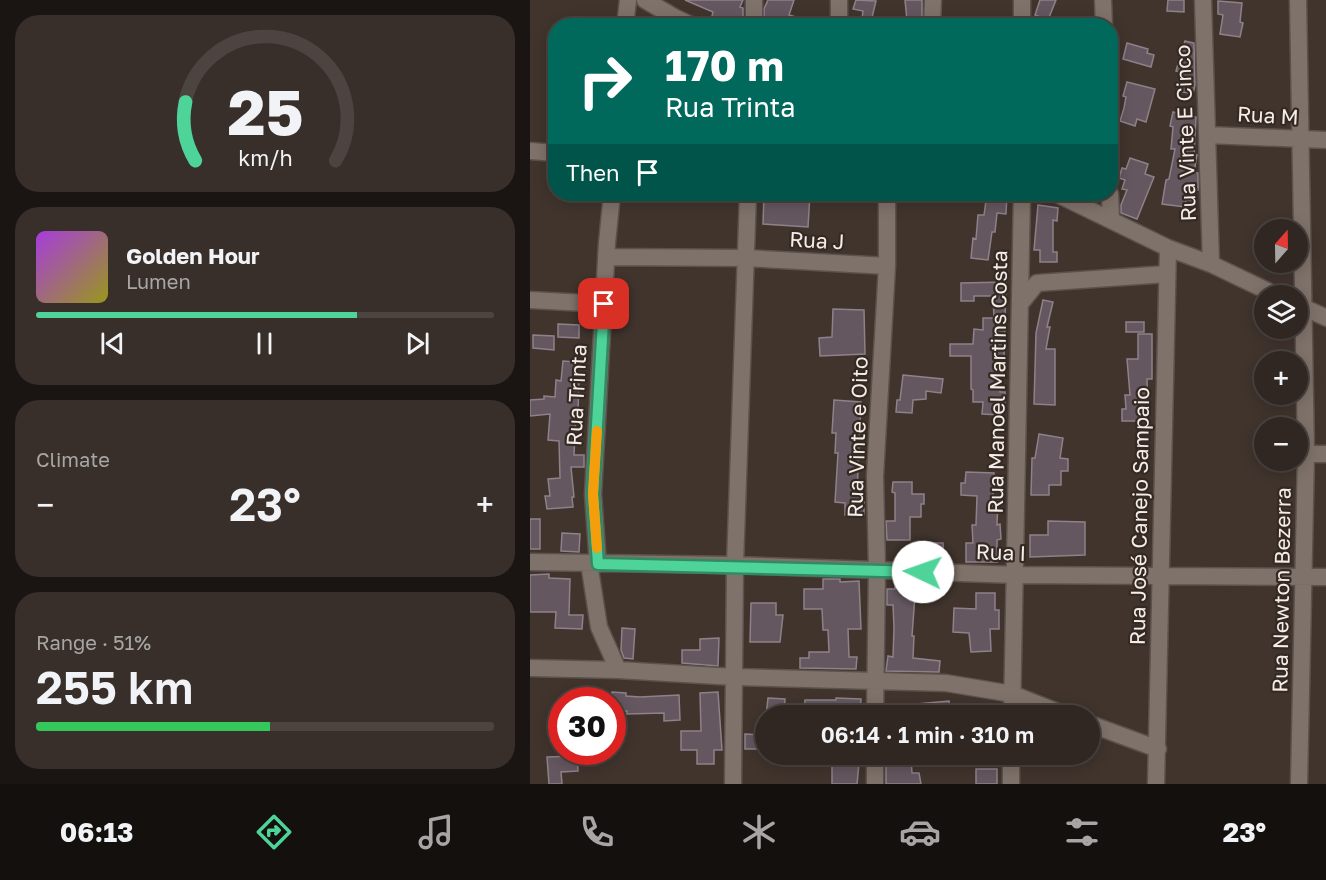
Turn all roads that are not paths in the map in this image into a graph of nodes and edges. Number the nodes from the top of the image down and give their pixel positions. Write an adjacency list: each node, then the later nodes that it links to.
1 (628, 0): 12 (street)
2 (645, 0): 11 (street)
3 (674, 0): 11 (street)
4 (754, 0): 13 (street)
5 (839, 0): 14 (street)
6 (933, 0): 15 (street)
7 (1022, 0): 16 (street)
8 (1103, 0): 17 (street)
9 (1203, 0): 18 (street, Rua Vinte E Cinco)
10 (1298, 0): 19 (street, Rua Newton Bezerra)
11 (674, 17)
12 (626, 18)
13 (754, 18)
14 (839, 18)
15 (932, 18)
16 (1022, 18)
17 (1104, 18)
18 (1208, 135): 19 (street, Rua M); 33 (street, Rua Vinte E Cinco)
19 (1300, 139): 20 (street, Rua M); 37 (street, Rua Newton Bezerra)
20 (1326, 140)
21 (530, 151): 22 (street)
22 (548, 152)
23 (611, 201): 31 (street, Rua Trinta)
24 (748, 201): 32 (street)
25 (887, 201): 34 (street, Rua Vinte e Oito)
26 (1022, 201): 40 (street, Rua Manoel Martins Costa)
27 (1072, 201): 29 (street)
28 (1110, 201): 29 (street)
29 (1111, 220): 30 (street)
30 (1168, 249): 33 (street); 35 (street, Rua José Canejo Sampaio)
31 (606, 257): 32 (street, Rua J); 39 (street, Rua Trinta)
32 (746, 258): 34 (street, Rua J); 50 (street)
33 (1211, 264): 36 (street)
34 (887, 266): 51 (street, Rua Vinte e Oito)
35 (1167, 274): 40 (street); 53 (street, Rua José Canejo Sampaio)
36 (1255, 285)
37 (1300, 285)
38 (530, 300): 39 (street)
39 (604, 304): 49 (street, Rua Trinta)
40 (1020, 304): 52 (street, Rua Manoel Martins Costa)
41 (1308, 310): 42 (street)
42 (1326, 318)
43 (1301, 339): 44 (street, Rua Newton Bezerra)
44 (1304, 417)
45 (1308, 454): 46 (street)
46 (1326, 454)
47 (1306, 471): 54 (street, Rua Newton Bezerra)
48 (530, 562): 49 (street, Rua I)
49 (594, 563): 50 (street, Rua I); 57 (street, Rua Trinta)
50 (735, 566): 51 (street, Rua I); 58 (street)
51 (877, 570): 52 (street, Rua I); 59 (street, Rua Vinte e Oito)
52 (1016, 575): 53 (street, Rua I); 60 (street, Rua Manoel Martins Costa)
53 (1160, 576): 54 (street, Rua I); 65 (street, Rua José Canejo Sampaio)
54 (1305, 577): 55 (street, Rua I); 72 (street, Rua Newton Bezerra)
55 (1326, 577)
56 (530, 668): 57 (street)
57 (617, 670): 58 (street)
58 (734, 677): 59 (street); 68 (street)
59 (875, 682): 60 (street); 61 (street, Rua Vinte e Oito)
60 (1012, 694): 62 (street, Rua Manoel Martins Costa); 63 (street)
61 (875, 705)
62 (1012, 705)
63 (1040, 705)
64 (1100, 728): 65 (street)
65 (1158, 749): 71 (street, Rua José Canejo Sampaio)
66 (875, 765): 69 (street)
67 (1012, 765): 70 (street)
68 (733, 784)
69 (875, 784)
70 (1011, 784)
71 (1156, 784)
72 (1300, 784)

